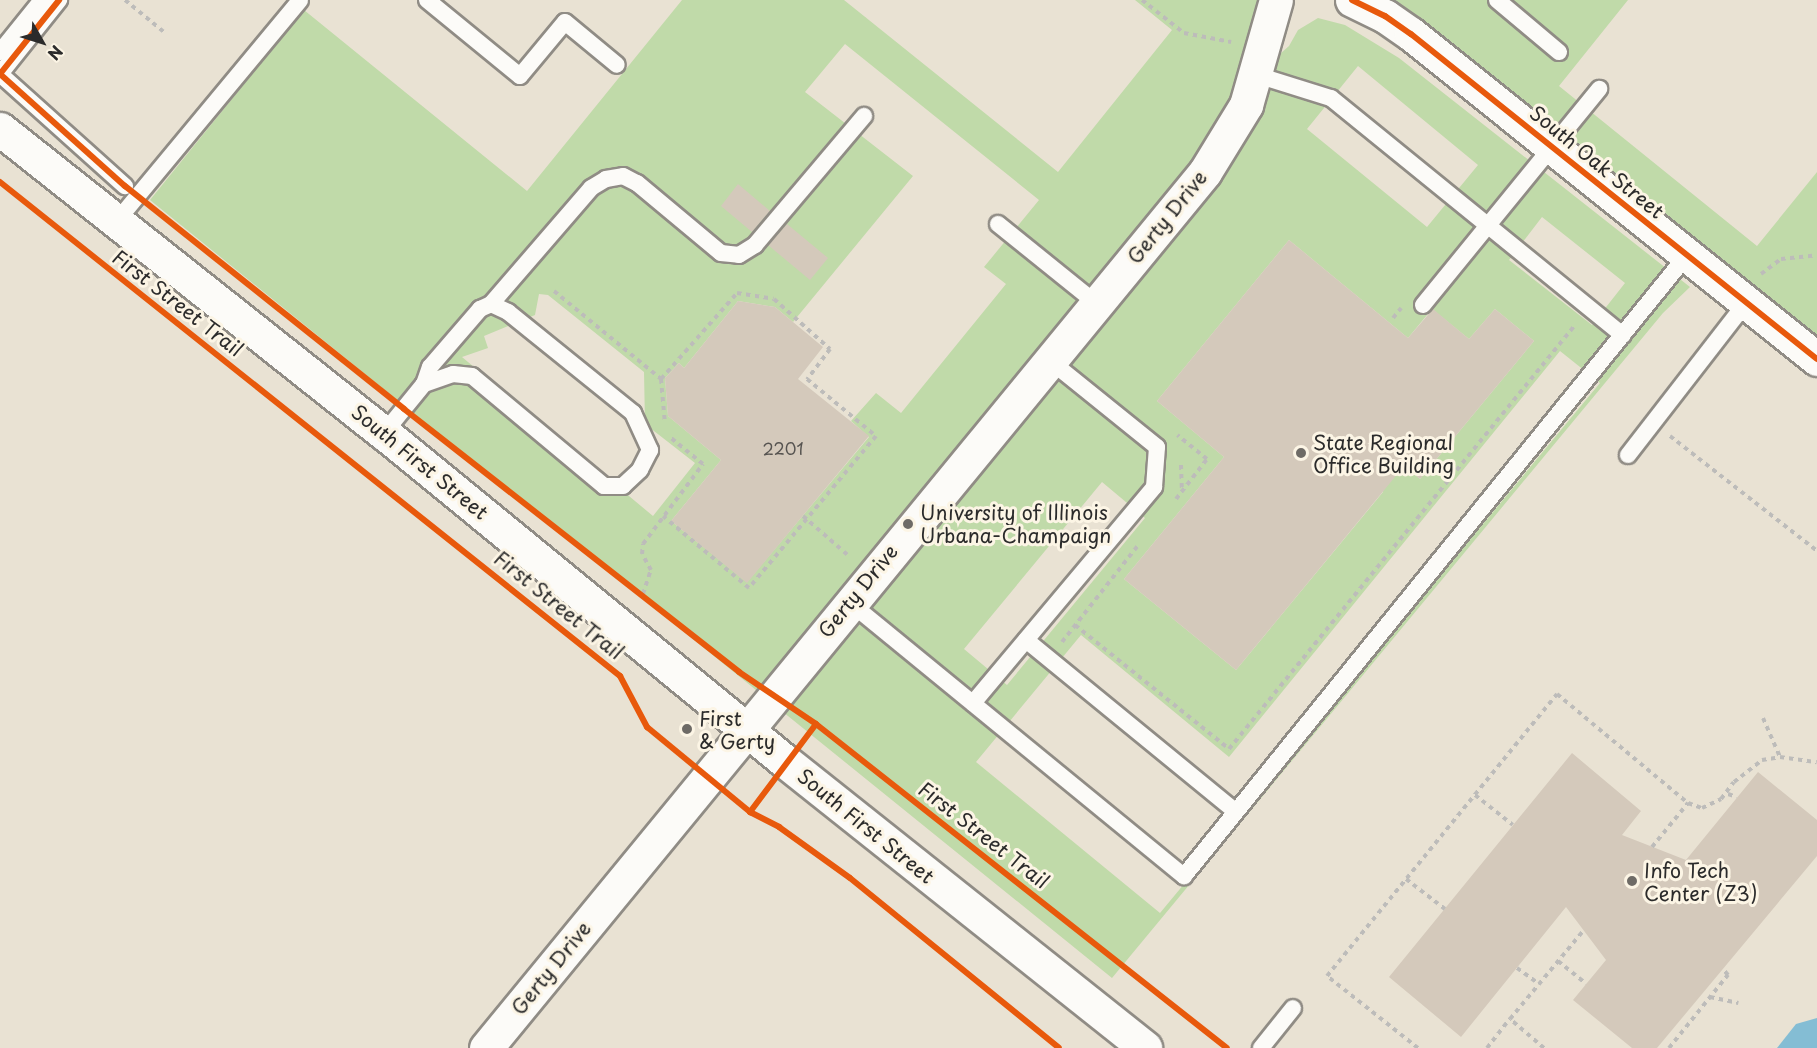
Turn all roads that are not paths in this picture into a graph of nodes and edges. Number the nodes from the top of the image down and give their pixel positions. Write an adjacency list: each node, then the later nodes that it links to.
1 (42, 0): 8 (lane)
2 (59, 0): 12 (lane)
3 (300, 0): 18 (lane)
4 (427, 0): 11 (lane)
5 (1276, 0): 10 (street, Gerty Drive)
6 (1352, 0): 16 (street, South Oak Street)
7 (1497, 0): 9 (lane)
8 (0, 52)
9 (1559, 52)
10 (1261, 61): 20 (lane); 23 (street, Gerty Drive)
11 (617, 65)
12 (0, 74): 17 (lane)
13 (1599, 89): 16 (lane)
14 (864, 116): 24 (lane)
15 (0, 129): 18 (street, South First Street)
16 (1552, 147): 20 (lane); 21 (street, South Oak Street)
17 (125, 186)
18 (116, 222): 30 (street, South First Street)
19 (998, 224): 23 (lane)
20 (1488, 225): 25 (lane); 26 (lane)
21 (1687, 255): 22 (street, South Oak Street); 26 (lane)
22 (1752, 290): 27 (street, South Oak Street); 31 (lane)
23 (1096, 303): 28 (street, Gerty Drive)
24 (491, 304): 29 (lane); 29 (lane)
25 (1423, 305)
26 (1623, 335): 36 (lane)
27 (1817, 359)
28 (1049, 360): 32 (street, Gerty Drive); 33 (lane)
29 (424, 384): 30 (lane)
30 (384, 433): 35 (street, South First Street)
31 (1628, 455)
32 (849, 602): 34 (lane); 35 (street, Gerty Drive)
33 (1026, 640): 34 (lane); 36 (lane)
34 (973, 703): 36 (lane)
35 (746, 729): 38 (street, Gerty Drive); 39 (street, South First Street)
36 (1236, 812)
37 (1293, 1008): 40 (lane)
38 (486, 1048)
39 (1145, 1048)
40 (1262, 1048)

